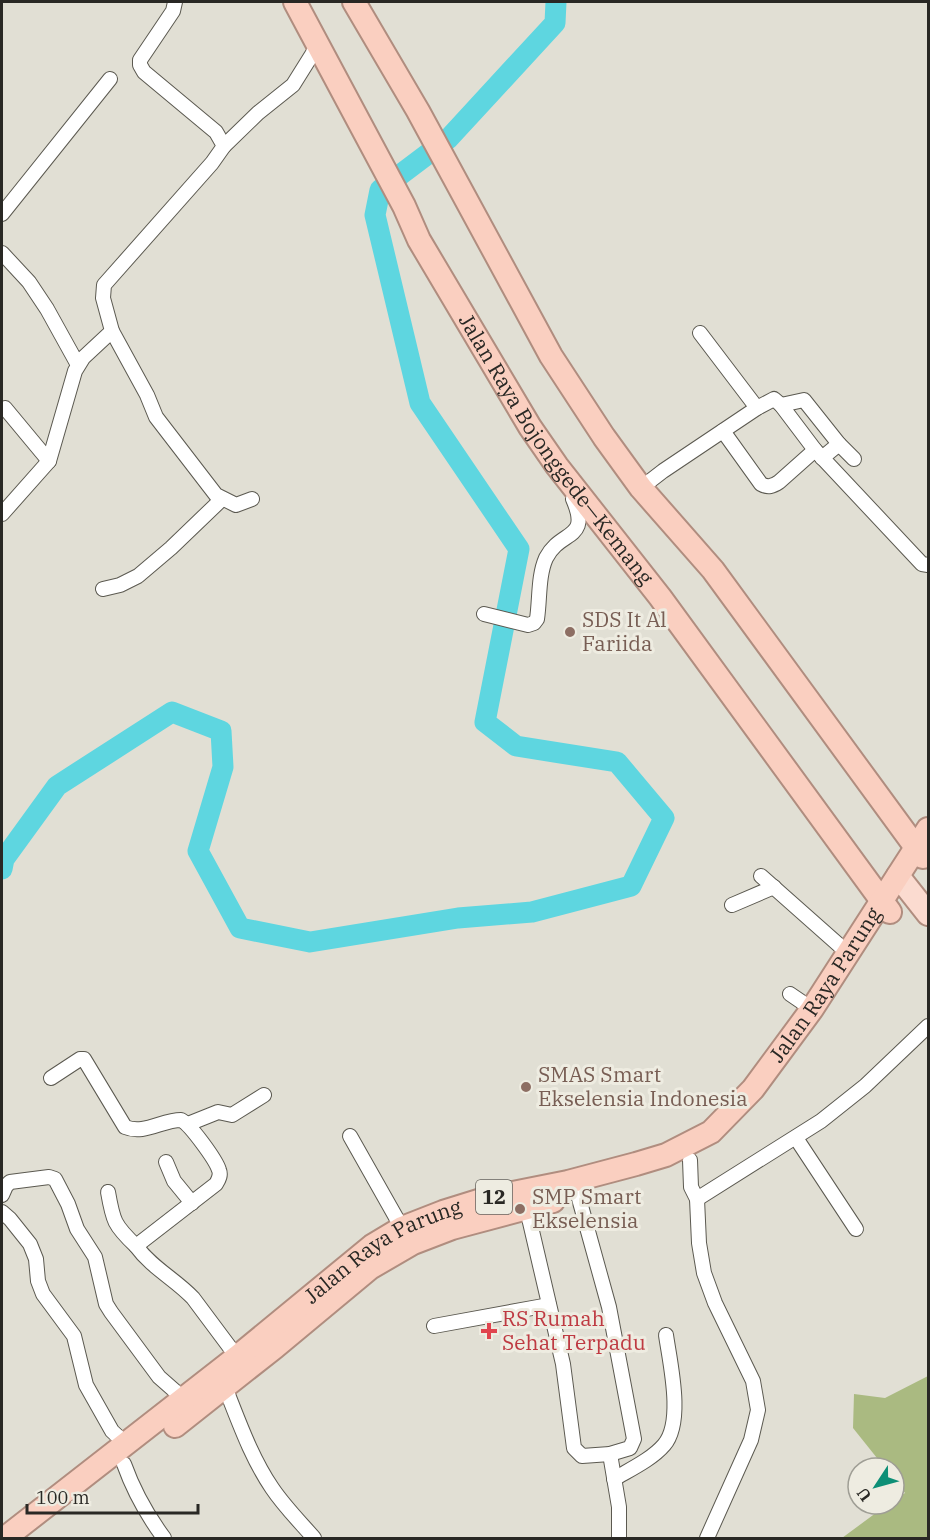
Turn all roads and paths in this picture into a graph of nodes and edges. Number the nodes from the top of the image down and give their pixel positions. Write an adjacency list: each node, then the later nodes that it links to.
1 (175, 2): 6 (street)
2 (295, 2): 4 (highway, Jalan Raya Bojonggede—Kemang)
3 (354, 2): 20 (highway)
4 (318, 45): 6 (street); 21 (highway, Jalan Raya Bojonggede—Kemang)
5 (110, 80): 7 (street)
6 (224, 146): 9 (street)
7 (2, 214)
8 (2, 253): 11 (street)
9 (112, 331): 11 (street); 23 (street)
10 (700, 333): 14 (street)
11 (78, 365): 19 (street)
12 (782, 405): 14 (street); 16 (street); 17 (street)
13 (5, 408): 19 (street)
14 (758, 408): 15 (street)
15 (723, 431): 17 (street); 20 (street)
16 (839, 444): 17 (street); 18 (street)
17 (818, 454): 25 (street)
18 (854, 459)
19 (49, 461): 24 (street)
20 (641, 488): 28 (highway)
21 (578, 492): 27 (street); 33 (highway, Jalan Raya Bojonggede—Kemang)
22 (252, 499): 23 (street)
23 (222, 500): 26 (street)
24 (2, 514)
25 (928, 565)
26 (103, 589)
27 (484, 614)
28 (925, 849): 30 (highway, Jalan Raya Parung / 12)
29 (761, 876): 31 (street)
30 (902, 882): 33 (highway, Jalan Raya Parung / 12); 34 (main road)
31 (774, 887): 32 (street); 35 (street)
32 (732, 905)
33 (886, 906): 35 (highway, Jalan Raya Parung / 12); 44 (highway, Jalan Raya Parung / 12)
34 (928, 914)
35 (849, 954): 37 (highway, Jalan Raya Parung / 12)
36 (790, 994): 37 (street)
37 (812, 1009): 50 (highway, Jalan Raya Parung / 12)
38 (928, 1026): 43 (street)
39 (51, 1078): 41 (street)
40 (264, 1095): 41 (street)
41 (188, 1124): 51 (street)
42 (350, 1136): 53 (street)
43 (796, 1138): 47 (street); 54 (street)
44 (690, 1160): 47 (street); 49 (highway, Jalan Raya Parung / 12)
45 (166, 1162): 51 (street)
46 (108, 1192): 55 (street)
47 (694, 1194): 70 (street)
48 (2, 1195): 60 (street)
49 (578, 1195): 50 (highway, Jalan Raya Parung / 12); 63 (street)
50 (524, 1199): 53 (highway, Jalan Raya Parung / 12); 56 (street); 61 (highway, Jalan Raya Parung / 12)
51 (192, 1203): 55 (street)
52 (2, 1212): 62 (street)
53 (402, 1228): 59 (highway, Jalan Raya Parung / 12)
54 (856, 1229)
55 (136, 1246): 59 (street)
56 (549, 1305): 57 (street); 63 (street)
57 (434, 1326)
58 (666, 1335): 64 (street)
59 (237, 1357): 60 (highway, Jalan Raya Parung / 12)
60 (184, 1399): 62 (highway, Jalan Raya Parung / 12)
61 (231, 1401): 62 (highway, Jalan Raya Parung / 12); 68 (street)
62 (125, 1454): 65 (highway, Jalan Raya Parung / 12); 66 (highway, Jalan Raya Parung / 12); 67 (street)
63 (610, 1454): 64 (street)
64 (614, 1479): 69 (street)
65 (5, 1539)
66 (27, 1539)
67 (164, 1539)
68 (314, 1539)
69 (619, 1539)
70 (707, 1539)

